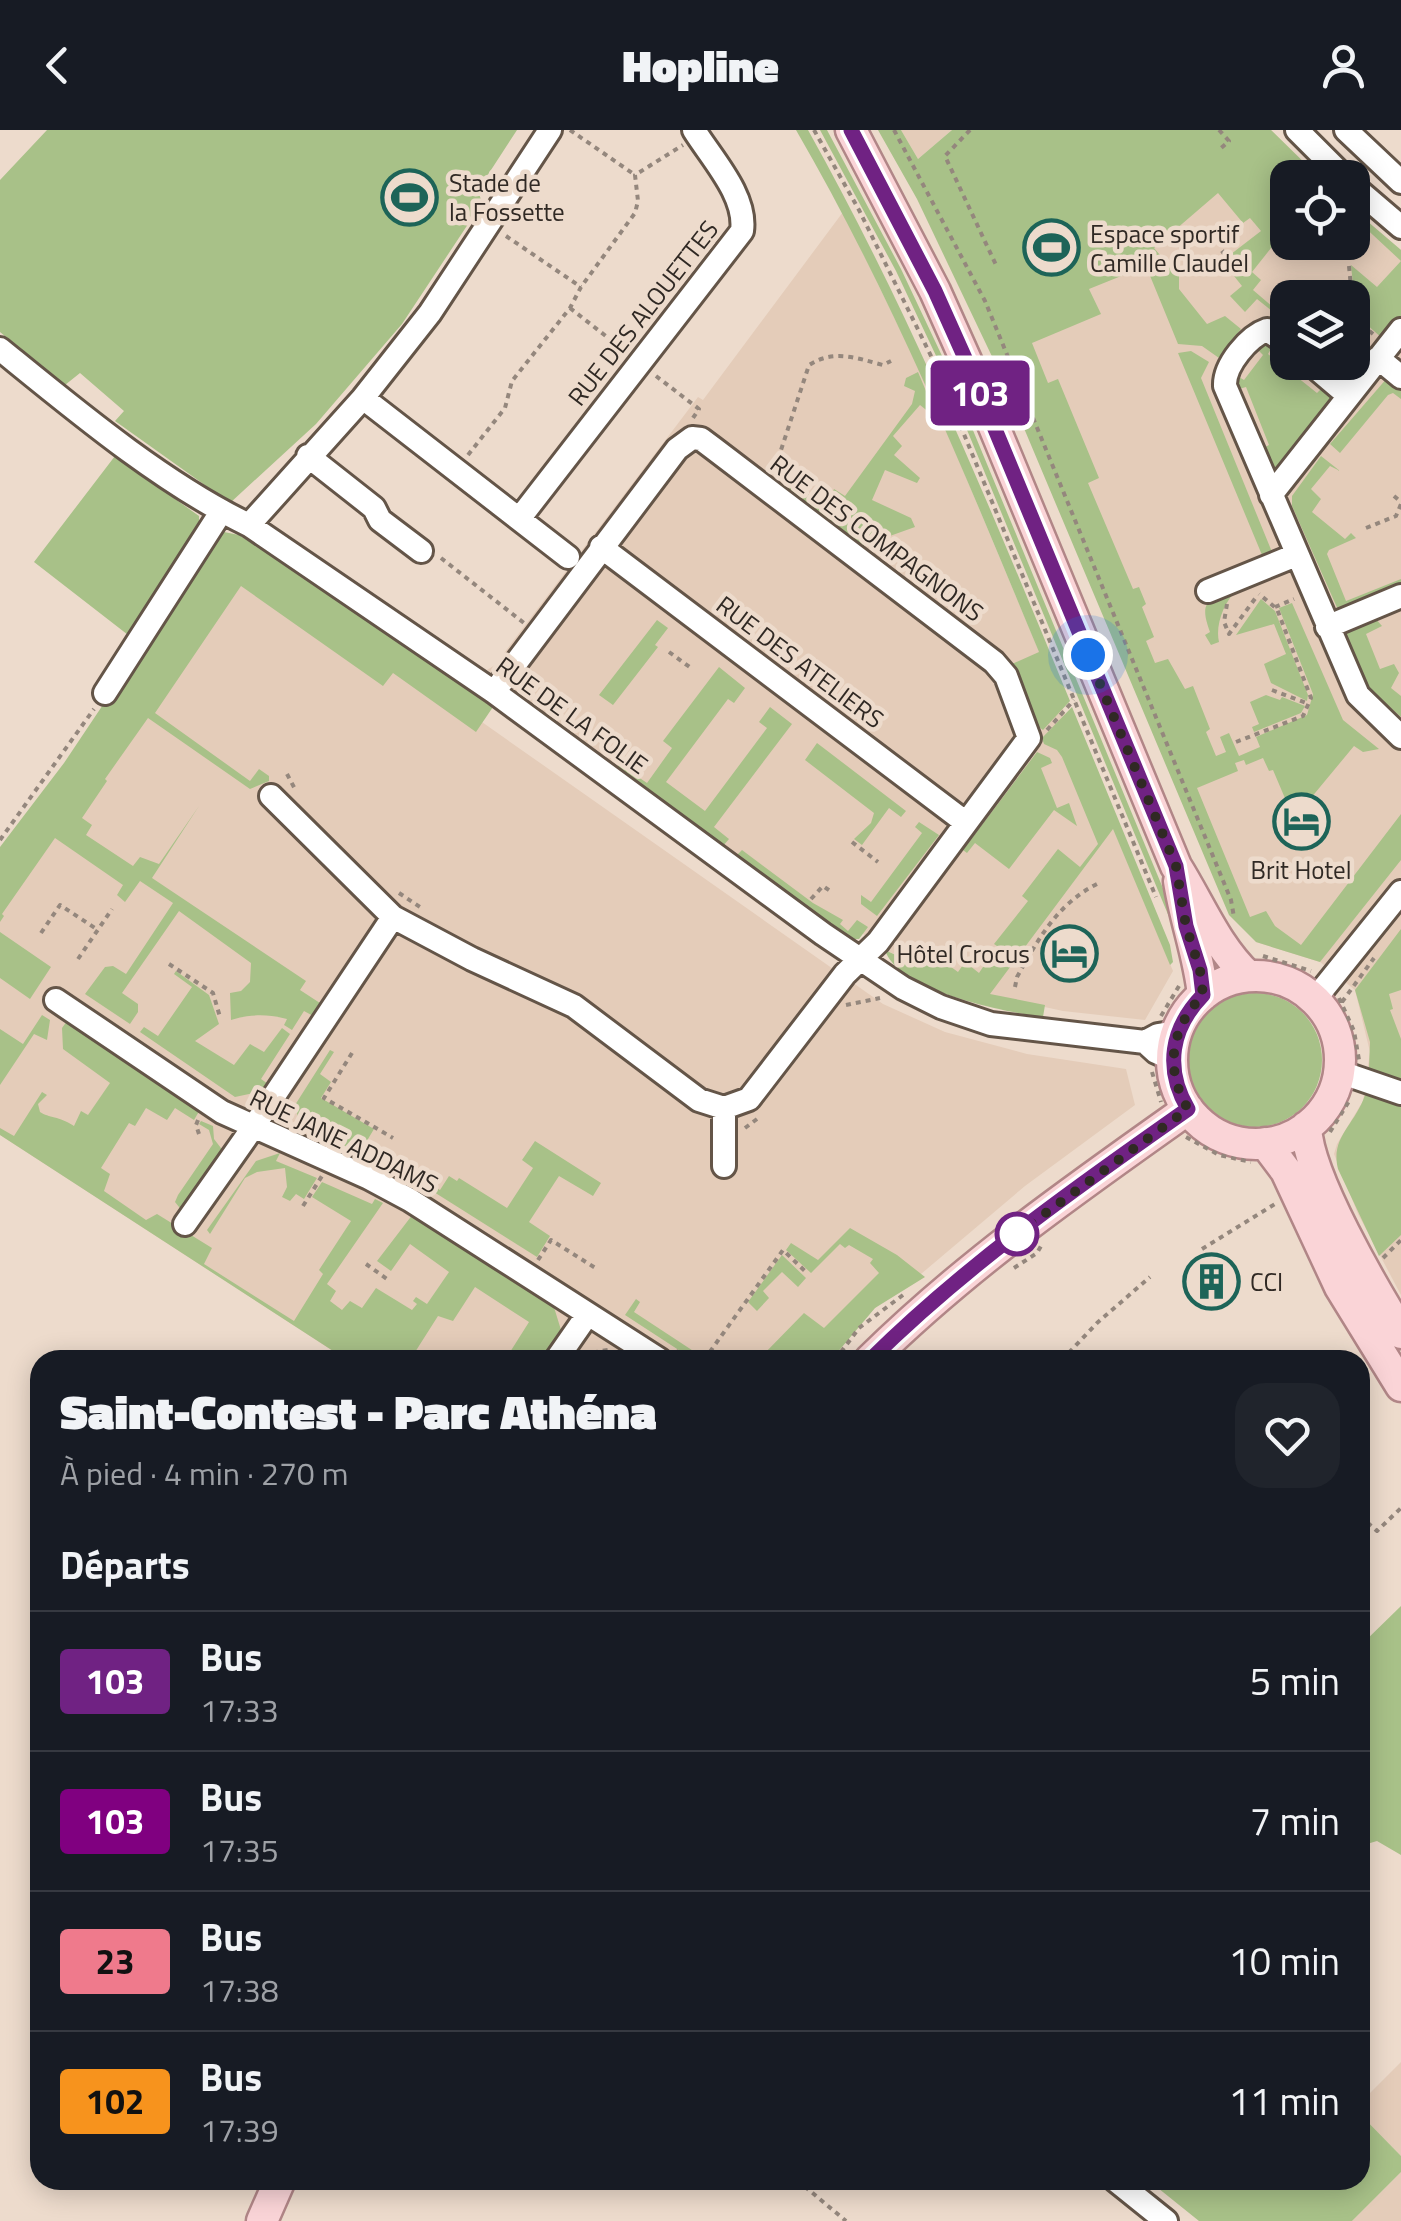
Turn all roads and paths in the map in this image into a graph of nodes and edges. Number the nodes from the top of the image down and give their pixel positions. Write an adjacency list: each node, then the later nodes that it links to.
1 (550, 130): 16 (street)
2 (570, 130): 13 (path)
3 (814, 130): 64 (path)
4 (851, 130): 74 (main road)
5 (894, 130): 83 (path)
6 (970, 130): 19 (path)
7 (1219, 130): 11 (path)
8 (1298, 130): 12 (street)
9 (1346, 130): 14 (street)
10 (696, 133): 13 (path); 29 (street, RUE DES ALOUETTES)
11 (1220, 148)
12 (1327, 160)
13 (635, 175): 23 (path)
14 (1401, 182)
15 (1370, 200): 17 (street)
16 (489, 224): 23 (path); 33 (street)
17 (1401, 227)
18 (1226, 250): 21 (path)
19 (996, 264)
20 (1349, 266): 22 (path)
21 (1197, 271)
22 (1350, 280)
23 (581, 287): 24 (path)
24 (570, 308): 29 (path); 37 (path)
25 (1270, 332): 38 (street)
26 (1389, 345): 30 (street); 32 (street)
27 (0, 349): 41 (street, RUE DE LA FOLIE)
28 (891, 361): 36 (path)
29 (640, 363): 34 (path); 43 (street, RUE DES ALOUETTES)
30 (1401, 377)
31 (1331, 380): 32 (street)
32 (1349, 396): 38 (street)
33 (363, 398): 35 (street); 37 (street)
34 (690, 420)
35 (308, 456): 44 (street); 48 (street)
36 (778, 459)
37 (456, 470): 43 (street)
38 (1271, 495): 49 (street)
39 (1394, 496): 40 (path)
40 (1401, 503): 42 (path)
41 (221, 512): 44 (street, RUE DE LA FOLIE); 62 (street)
42 (1396, 516): 45 (path); 46 (path)
43 (519, 519): 50 (street)
44 (249, 525): 63 (street, RUE DE LA FOLIE)
45 (1366, 528)
46 (1401, 528)
47 (602, 547): 63 (street, RUE DES COMPAGNONS); 70 (street, RUE DES ATELIERS); 70 (street, RUE DES COMPAGNONS)
48 (421, 551): 57 (path)
49 (1296, 555): 51 (street); 58 (street)
50 (568, 558)
51 (1270, 566): 52 (street); 52 (path)
52 (1252, 585): 52 (path); 53 (street); 56 (path)
53 (1208, 592)
54 (1401, 596): 58 (street)
55 (1300, 597): 56 (path)
56 (1275, 607): 65 (path)
57 (528, 626)
58 (1327, 627): 67 (street)
59 (670, 652): 60 (path)
60 (691, 668)
61 (1272, 690): 65 (path)
62 (105, 692): 71 (path)
63 (494, 692): 87 (street, RUE DE LA FOLIE)
64 (1075, 700): 66 (path); 79 (path)
65 (1308, 704): 68 (path)
66 (1040, 737)
67 (1401, 737)
68 (1236, 742)
69 (271, 796): 81 (street)
70 (965, 822): 87 (street, RUE DES COMPAGNONS)
71 (0, 840)
72 (852, 842): 73 (path)
73 (878, 862)
74 (1176, 866): 89 (main road); 92 (main road)
75 (1100, 882): 90 (path)
76 (798, 890): 78 (path)
77 (1401, 892): 91 (street)
78 (833, 893)
79 (1159, 902)
80 (112, 909): 82 (path)
81 (392, 917): 101 (street); 103 (street)
82 (98, 930): 84 (path); 86 (path)
83 (1236, 932)
84 (41, 933)
85 (1375, 955): 91 (path)
86 (78, 958)
87 (859, 960): 97 (street, RUE DE LA FOLIE); 101 (street, RUE DES COMPAGNONS)
88 (170, 964): 96 (path)
89 (1251, 964): 91 (main road); 91 (path); 92 (main road)
90 (1015, 987)
91 (1328, 992): 99 (main road); 99 (path)
92 (1203, 995): 97 (main road)
93 (880, 998): 95 (path)
94 (56, 1000): 103 (street, RUE JANE ADDAMS)
95 (842, 1009)
96 (220, 1016)
97 (1161, 1049): 102 (main road); 102 (path)
98 (352, 1054): 105 (path)
99 (1351, 1075): 100 (street); 104 (main road); 104 (path)
100 (1401, 1093)
101 (724, 1108): 108 (street)
102 (1177, 1116): 106 (main road); 106 (path); 128 (main road)
103 (254, 1126): 107 (street, RUE JANE ADDAMS); 111 (street)
104 (1316, 1131): 106 (main road); 122 (main road)
105 (392, 1138)
106 (1263, 1154): 109 (main road)
107 (332, 1162): 110 (path); 121 (street, RUE JANE ADDAMS)
108 (724, 1166)
109 (1291, 1205): 113 (path); 130 (main road)
110 (303, 1206)
111 (185, 1224)
112 (1401, 1240): 115 (path)
113 (1202, 1249)
114 (538, 1260): 117 (path)
115 (1379, 1261)
116 (366, 1264): 119 (path)
117 (597, 1269)
118 (806, 1272): 127 (path)
119 (387, 1278)
120 (1150, 1278): 129 (path)
121 (588, 1314): 124 (street); 126 (street, RUE JANE ADDAMS)
122 (1401, 1334)
123 (618, 1349): 125 (path)
124 (571, 1350)
125 (613, 1350)
126 (644, 1350)
127 (711, 1350)
128 (881, 1350)
129 (1072, 1350)
130 (1401, 1386)
131 (1401, 1508): 132 (path)
132 (1370, 1525)
133 (276, 2190): 136 (main road)
134 (808, 2190): 137 (path)
135 (1127, 2190): 138 (street)
136 (262, 2221)
137 (846, 2221)
138 (1166, 2221)

